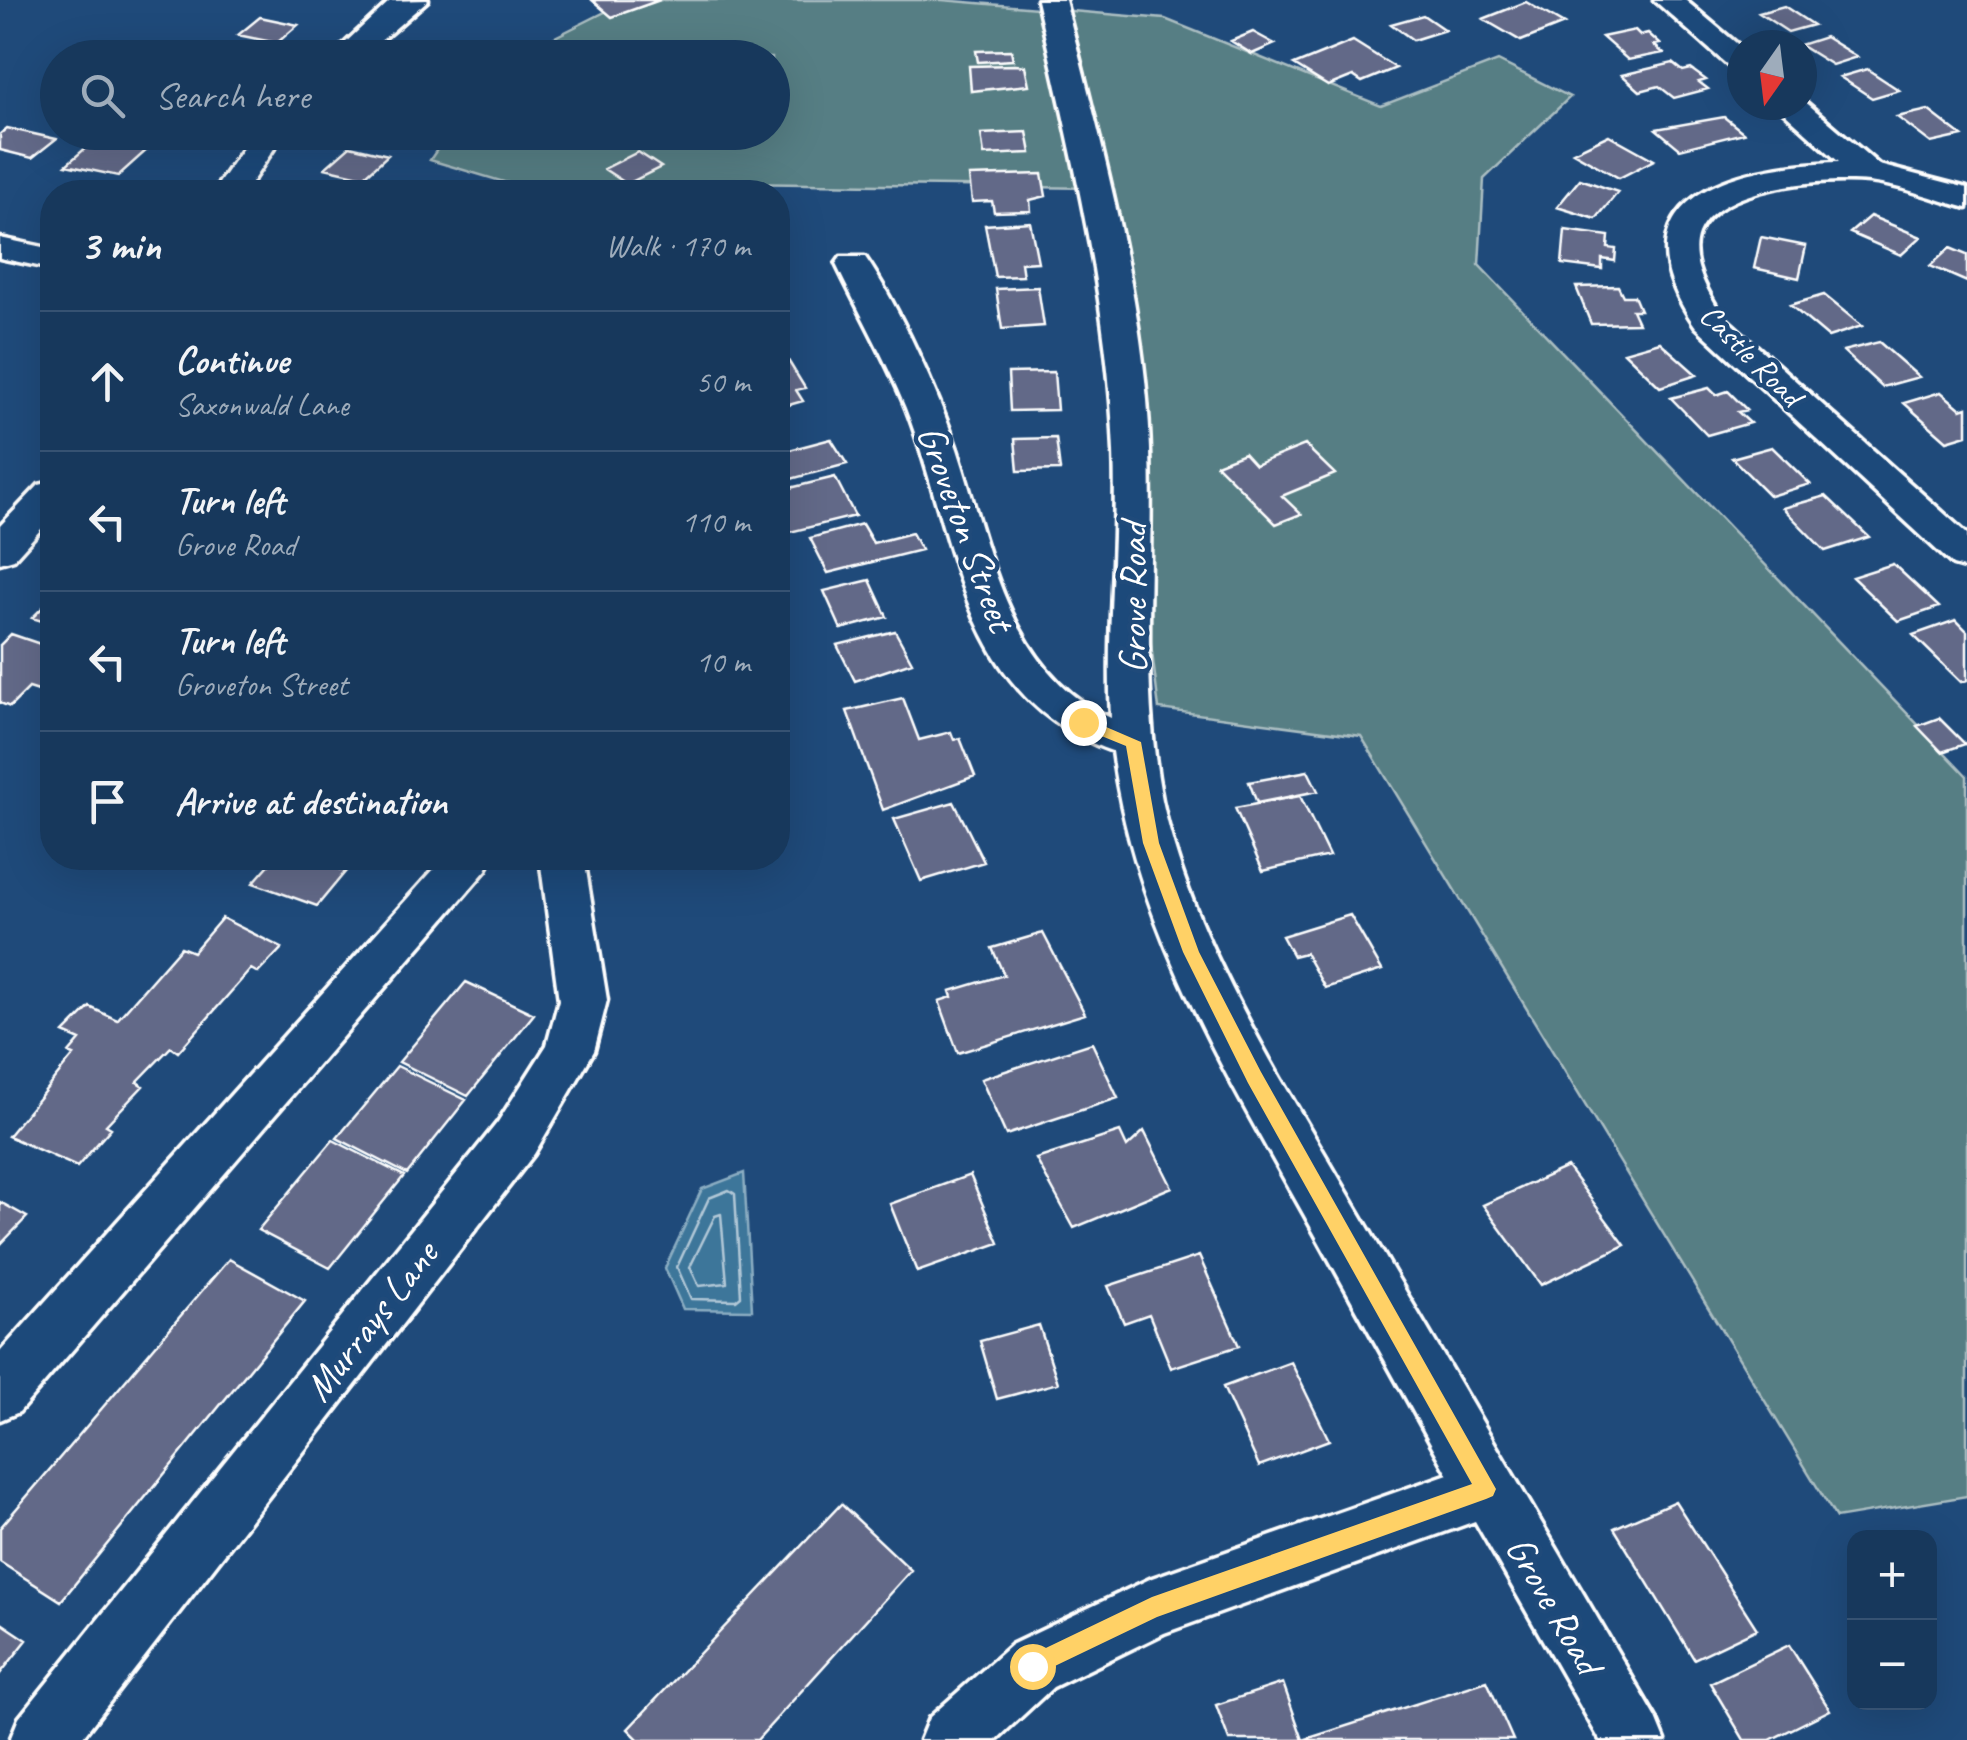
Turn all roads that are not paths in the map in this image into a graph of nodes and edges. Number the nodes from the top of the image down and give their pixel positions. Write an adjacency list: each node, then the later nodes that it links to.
1 (414, 0): 4 (street)
2 (1051, 0): 17 (street, Grove Road)
3 (1668, 0): 5 (street)
4 (364, 40)
5 (1727, 50)
6 (1808, 120): 8 (street, Castle Road)
7 (258, 150): 9 (street)
8 (1869, 172): 10 (street, Castle Road); 16 (street, Castle Road)
9 (238, 180)
10 (1967, 198)
11 (0, 248): 12 (street)
12 (40, 256)
13 (853, 264): 17 (street, Groveton Street)
14 (40, 507): 15 (street)
15 (0, 550)
16 (1967, 556)
17 (1134, 742): 21 (street, Grove Road)
18 (459, 870): 20 (street)
19 (564, 870): 22 (street, Murrays Lane)
20 (0, 1393)
21 (1486, 1489): 23 (street); 24 (street, Grove Road)
22 (41, 1740)
23 (950, 1740)
24 (1634, 1740)

